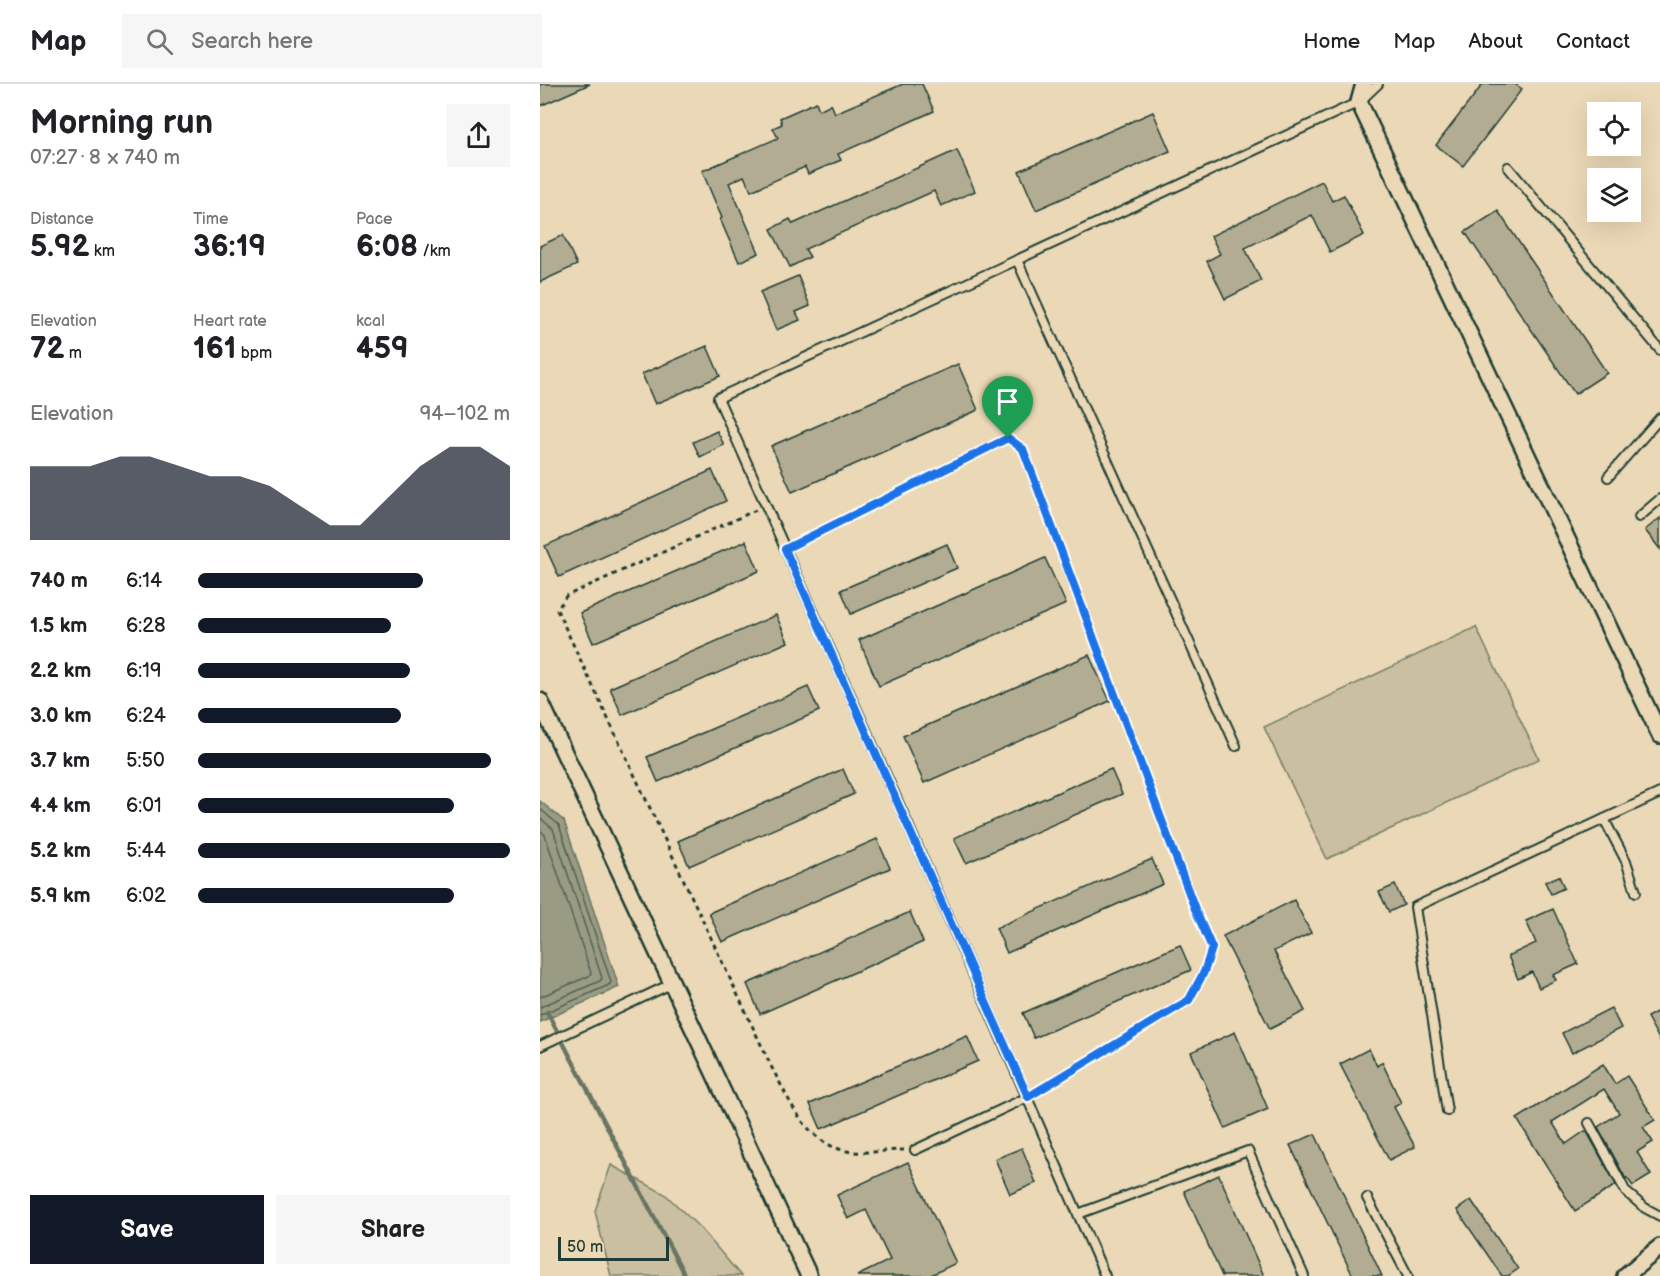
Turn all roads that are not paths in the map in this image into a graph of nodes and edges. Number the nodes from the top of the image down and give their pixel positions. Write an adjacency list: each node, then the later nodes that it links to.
1 (1364, 84): 3 (street)
2 (1378, 84): 3 (lane)
3 (1359, 102): 5 (lane); 12 (street)
4 (1508, 167): 6 (lane)
5 (1017, 260): 13 (lane); 19 (lane)
6 (1660, 350)
7 (1660, 418): 8 (lane)
8 (1608, 477)
9 (1660, 499): 10 (lane)
10 (1639, 517)
11 (540, 701): 17 (street)
12 (1660, 735)
13 (1236, 746)
14 (1660, 793): 15 (lane)
15 (1604, 819): 16 (lane); 20 (lane)
16 (1636, 891)
17 (671, 984): 18 (lane); 27 (street)
18 (540, 1046)
19 (1028, 1097): 22 (lane); 24 (lane)
20 (1447, 1111)
21 (1589, 1123): 25 (lane)
22 (915, 1150)
23 (1367, 1198): 30 (lane)
24 (1078, 1214): 28 (lane); 29 (lane)
25 (1660, 1216)
26 (1660, 1247): 31 (street)
27 (809, 1276)
28 (1105, 1276)
29 (1304, 1276)
30 (1408, 1276)
31 (1625, 1276)

